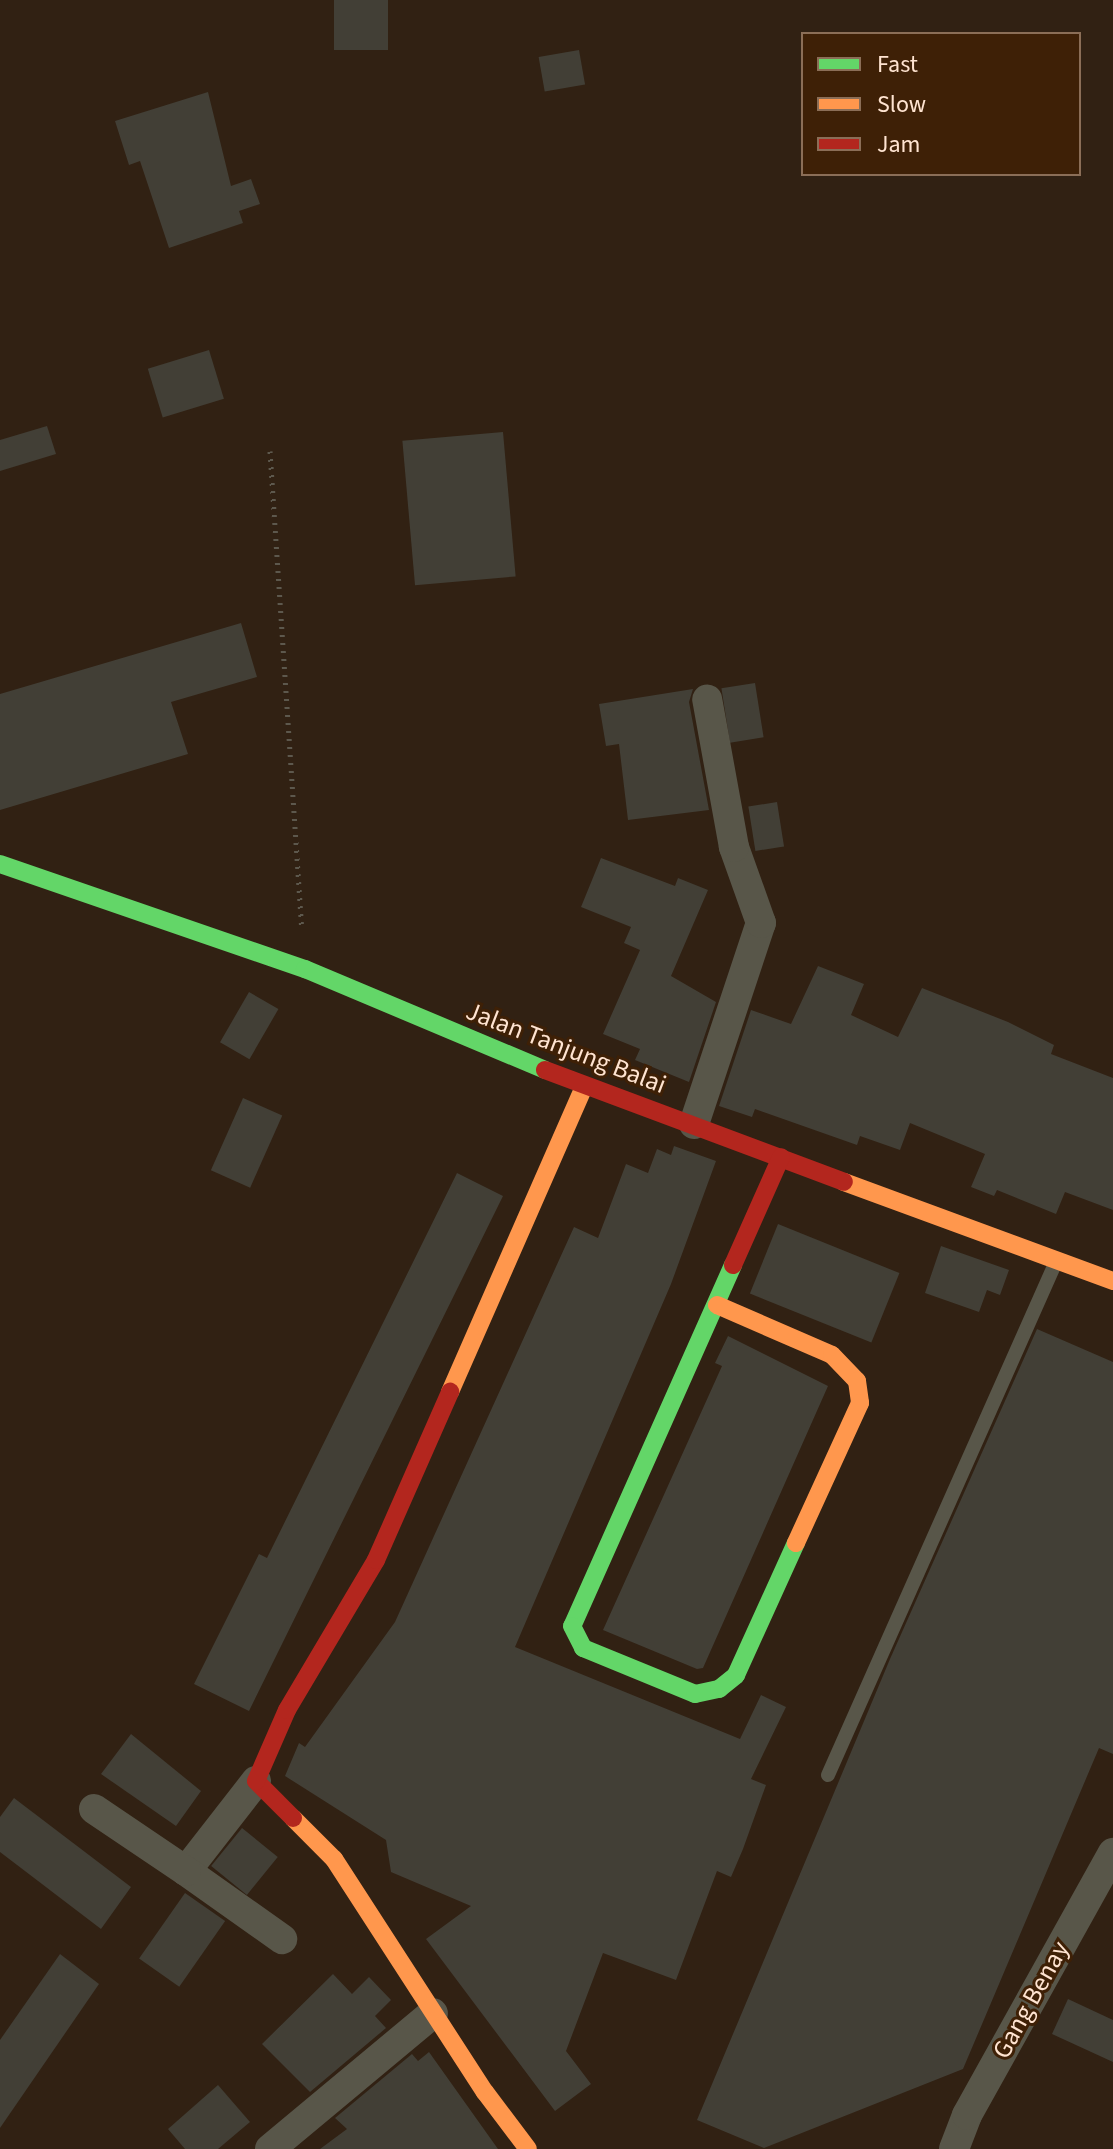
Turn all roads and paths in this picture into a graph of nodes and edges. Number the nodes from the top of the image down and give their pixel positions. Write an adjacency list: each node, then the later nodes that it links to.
1 (270, 451): 4 (path)
2 (707, 699): 6 (street)
3 (0, 864): 4 (street, Jalan Tanjung Balai)
4 (305, 969): 5 (street, Jalan Tanjung Balai)
5 (584, 1087): 6 (street, Jalan Tanjung Balai); 12 (street)
6 (694, 1124): 7 (street, Jalan Tanjung Balai)
7 (781, 1157): 8 (street, Jalan Tanjung Balai); 10 (street)
8 (1056, 1260): 9 (street, Jalan Tanjung Balai); 11 (lane)
9 (1113, 1281)
10 (717, 1305): 10 (street)
11 (828, 1775)
12 (256, 1781): 15 (street); 17 (street)
13 (94, 1809): 15 (street)
14 (1113, 1853): 20 (street, Gang Benay)
15 (186, 1871): 16 (street)
16 (282, 1939)
17 (433, 2013): 18 (street); 19 (street)
18 (270, 2149)
19 (528, 2149)
20 (954, 2149)

